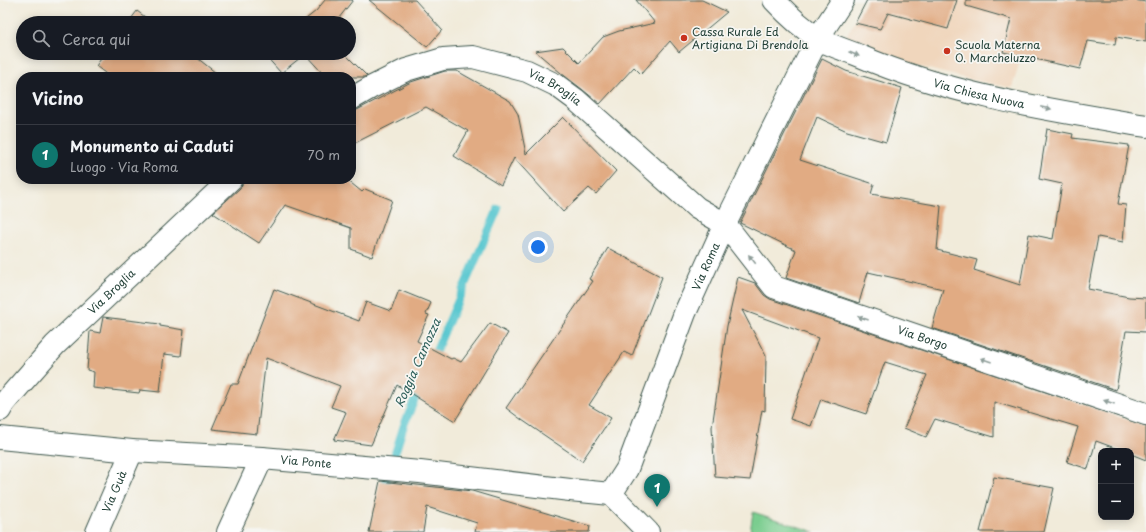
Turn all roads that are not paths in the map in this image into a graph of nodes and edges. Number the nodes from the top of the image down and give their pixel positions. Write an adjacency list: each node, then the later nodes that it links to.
1 (774, 0): 3 (street, Via Chiesa Nuova)
2 (843, 0): 3 (street, Via Roma)
3 (818, 38): 5 (street, Via Chiesa Nuova, one-way to 5); 7 (street, Via Roma)
4 (356, 96): 7 (street, Via Broglia)
5 (1146, 126)
6 (226, 184): 8 (street, Via Broglia)
7 (725, 224): 9 (street, Via Borgo, one-way to 7); 13 (street, Via Roma)
8 (0, 410)
9 (1146, 414)
10 (0, 438): 11 (street, Via Ponte)
11 (132, 451): 12 (street, Via Ponte); 14 (street, Via Guà)
12 (262, 458): 13 (street, Via Ponte); 15 (street)
13 (611, 494): 16 (street)
14 (97, 532)
15 (228, 532)
16 (648, 532)

